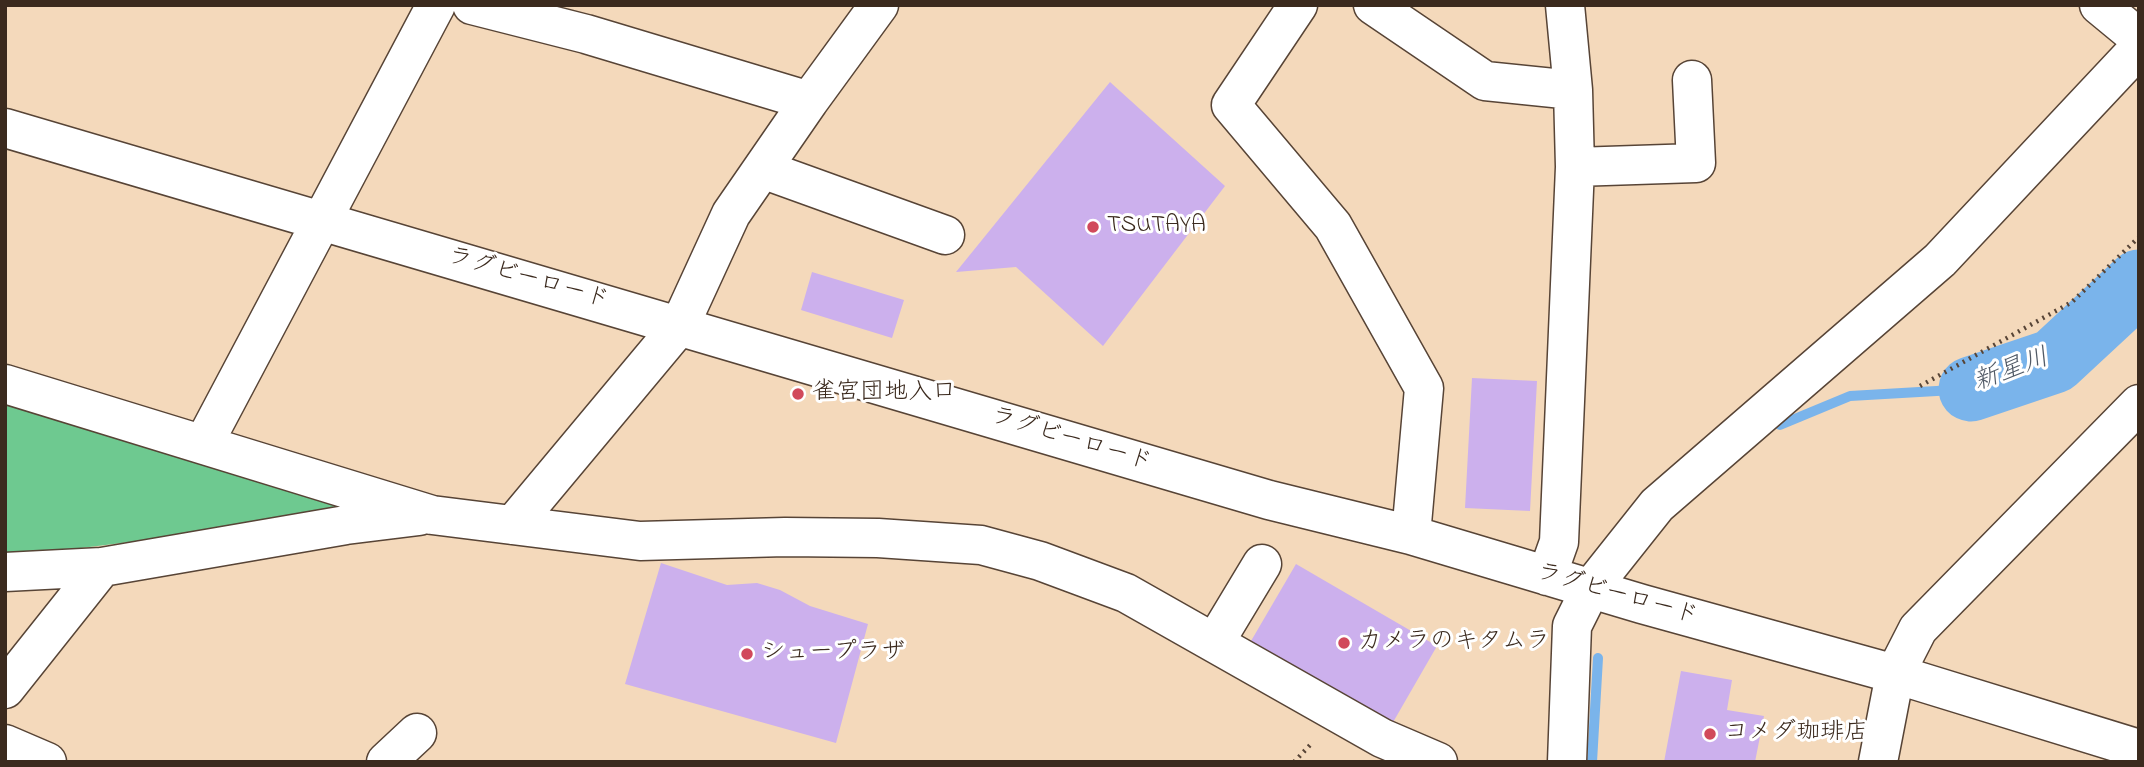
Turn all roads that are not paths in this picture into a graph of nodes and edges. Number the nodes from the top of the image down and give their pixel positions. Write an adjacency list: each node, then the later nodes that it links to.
1 (436, 5): 17 (street)
2 (472, 5): 8 (street)
3 (879, 5): 13 (street)
4 (1298, 5): 25 (street)
5 (1373, 5): 12 (street)
6 (1565, 5): 12 (street)
7 (2099, 5): 9 (street)
8 (596, 20): 13 (street)
9 (2139, 38)
10 (2139, 48): 30 (street)
11 (1692, 80): 15 (street)
12 (1573, 90): 15 (street)
13 (808, 101): 16 (street)
14 (5, 128): 17 (street, ラグビーロード)
15 (1575, 167): 29 (street)
16 (762, 169): 18 (street); 19 (street)
17 (321, 220): 19 (street, ラグビーロード); 22 (street)
18 (945, 235)
19 (680, 325): 24 (street); 25 (street, ラグビーロード)
20 (5, 384): 22 (street)
21 (2139, 404): 32 (street)
22 (204, 443): 23 (street)
23 (432, 515): 24 (street); 27 (street)
24 (513, 525): 31 (street)
25 (1411, 535): 29 (street, ラグビーロード)
26 (1262, 564): 31 (street)
27 (102, 567): 28 (street); 33 (street)
28 (5, 572)
29 (1547, 576): 30 (street, ラグビーロード)
30 (1591, 588): 32 (street, ラグビーロード); 40 (street)
31 (1215, 642): 39 (street)
32 (1895, 674): 36 (street, ラグビーロード); 41 (street)
33 (5, 689)
34 (417, 733): 38 (street)
35 (5, 744): 37 (street)
36 (2139, 749)
37 (47, 762)
38 (386, 762)
39 (1438, 762)
40 (1567, 762)
41 (1878, 762)

